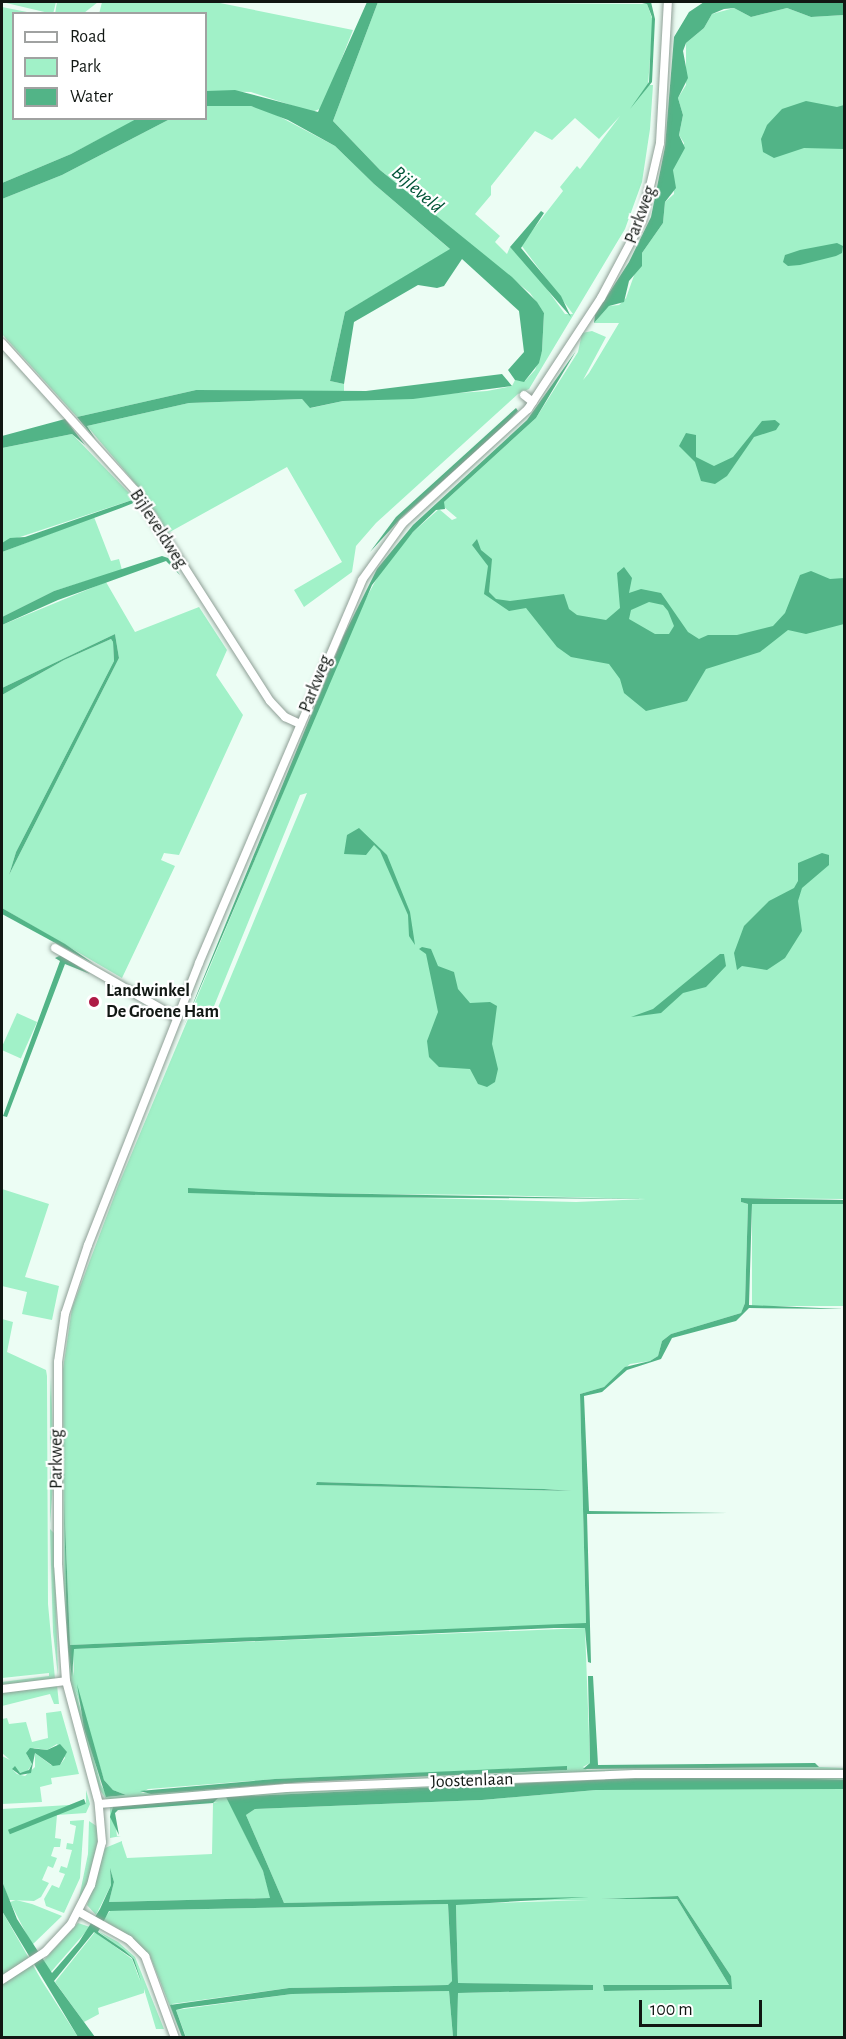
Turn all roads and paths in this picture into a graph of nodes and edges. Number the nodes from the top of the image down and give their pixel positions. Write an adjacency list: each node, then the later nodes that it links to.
1 (668, 2): 4 (street, Parkweg)
2 (2, 343): 5 (street, Bijleveldweg)
3 (524, 395): 4 (street)
4 (533, 402): 5 (street, Parkweg)
5 (300, 724): 7 (street, Parkweg)
6 (55, 948): 7 (street)
7 (177, 1018): 8 (street, Parkweg)
8 (66, 1681): 9 (street); 11 (street, Parkweg)
9 (2, 1689)
10 (844, 1774): 11 (street, Joostenlaan)
11 (99, 1804): 12 (street, Parkweg)
12 (79, 1911): 13 (street); 14 (street)
13 (2, 1980)
14 (175, 2037)

